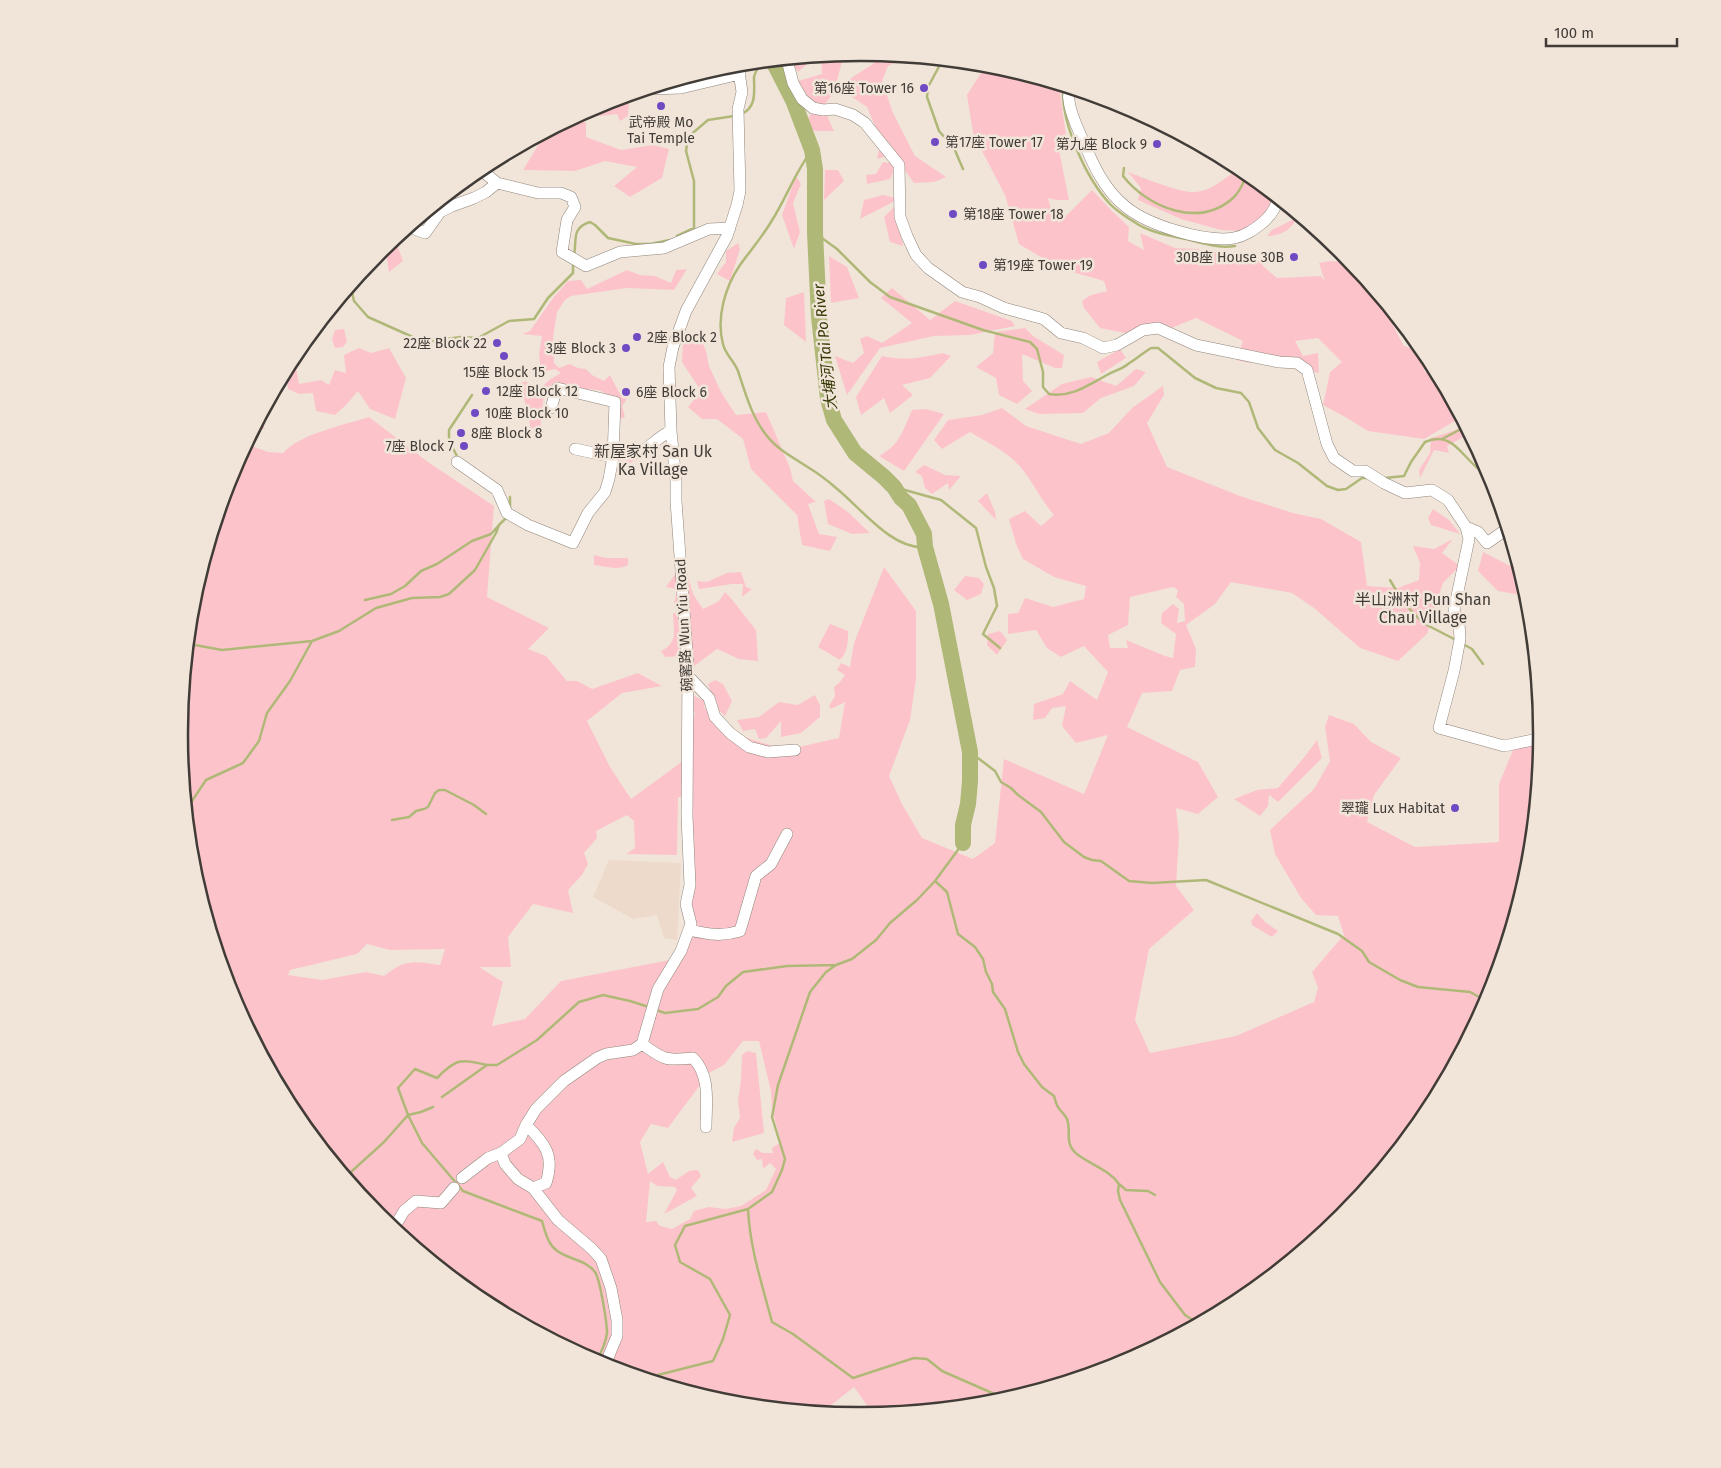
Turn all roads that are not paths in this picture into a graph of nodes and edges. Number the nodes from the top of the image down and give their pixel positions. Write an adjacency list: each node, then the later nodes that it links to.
1 (788, 66): 16 (street)
2 (739, 72): 9 (street, 碗窰路 Wun Yiu Road)
3 (711, 78): 4 (street)
4 (672, 88)
5 (1069, 95): 8 (street)
6 (487, 175): 7 (street)
7 (497, 183): 9 (street); 10 (street)
8 (1274, 204)
9 (730, 228): 12 (street, 碗窰路 Wun Yiu Road)
10 (415, 229)
11 (551, 408): 14 (street)
12 (671, 431): 14 (street); 18 (street, 碗窰路 Wun Yiu Road)
13 (575, 449): 14 (street)
14 (613, 457): 15 (street)
15 (457, 462)
16 (1466, 528): 17 (street); 19 (street)
17 (1502, 532)
18 (689, 677): 20 (street); 22 (street, 碗窰路 Wun Yiu Road)
19 (1533, 740)
20 (795, 750)
21 (788, 834): 22 (street)
22 (689, 930): 23 (street, 碗窰路 Wun Yiu Road)
23 (642, 1044): 24 (street); 25 (street)
24 (526, 1124): 26 (street); 29 (street)
25 (706, 1127)
26 (501, 1153): 27 (street); 29 (street)
27 (462, 1178)
28 (454, 1188): 30 (street)
29 (532, 1188): 31 (street)
30 (398, 1222)
31 (608, 1358)

